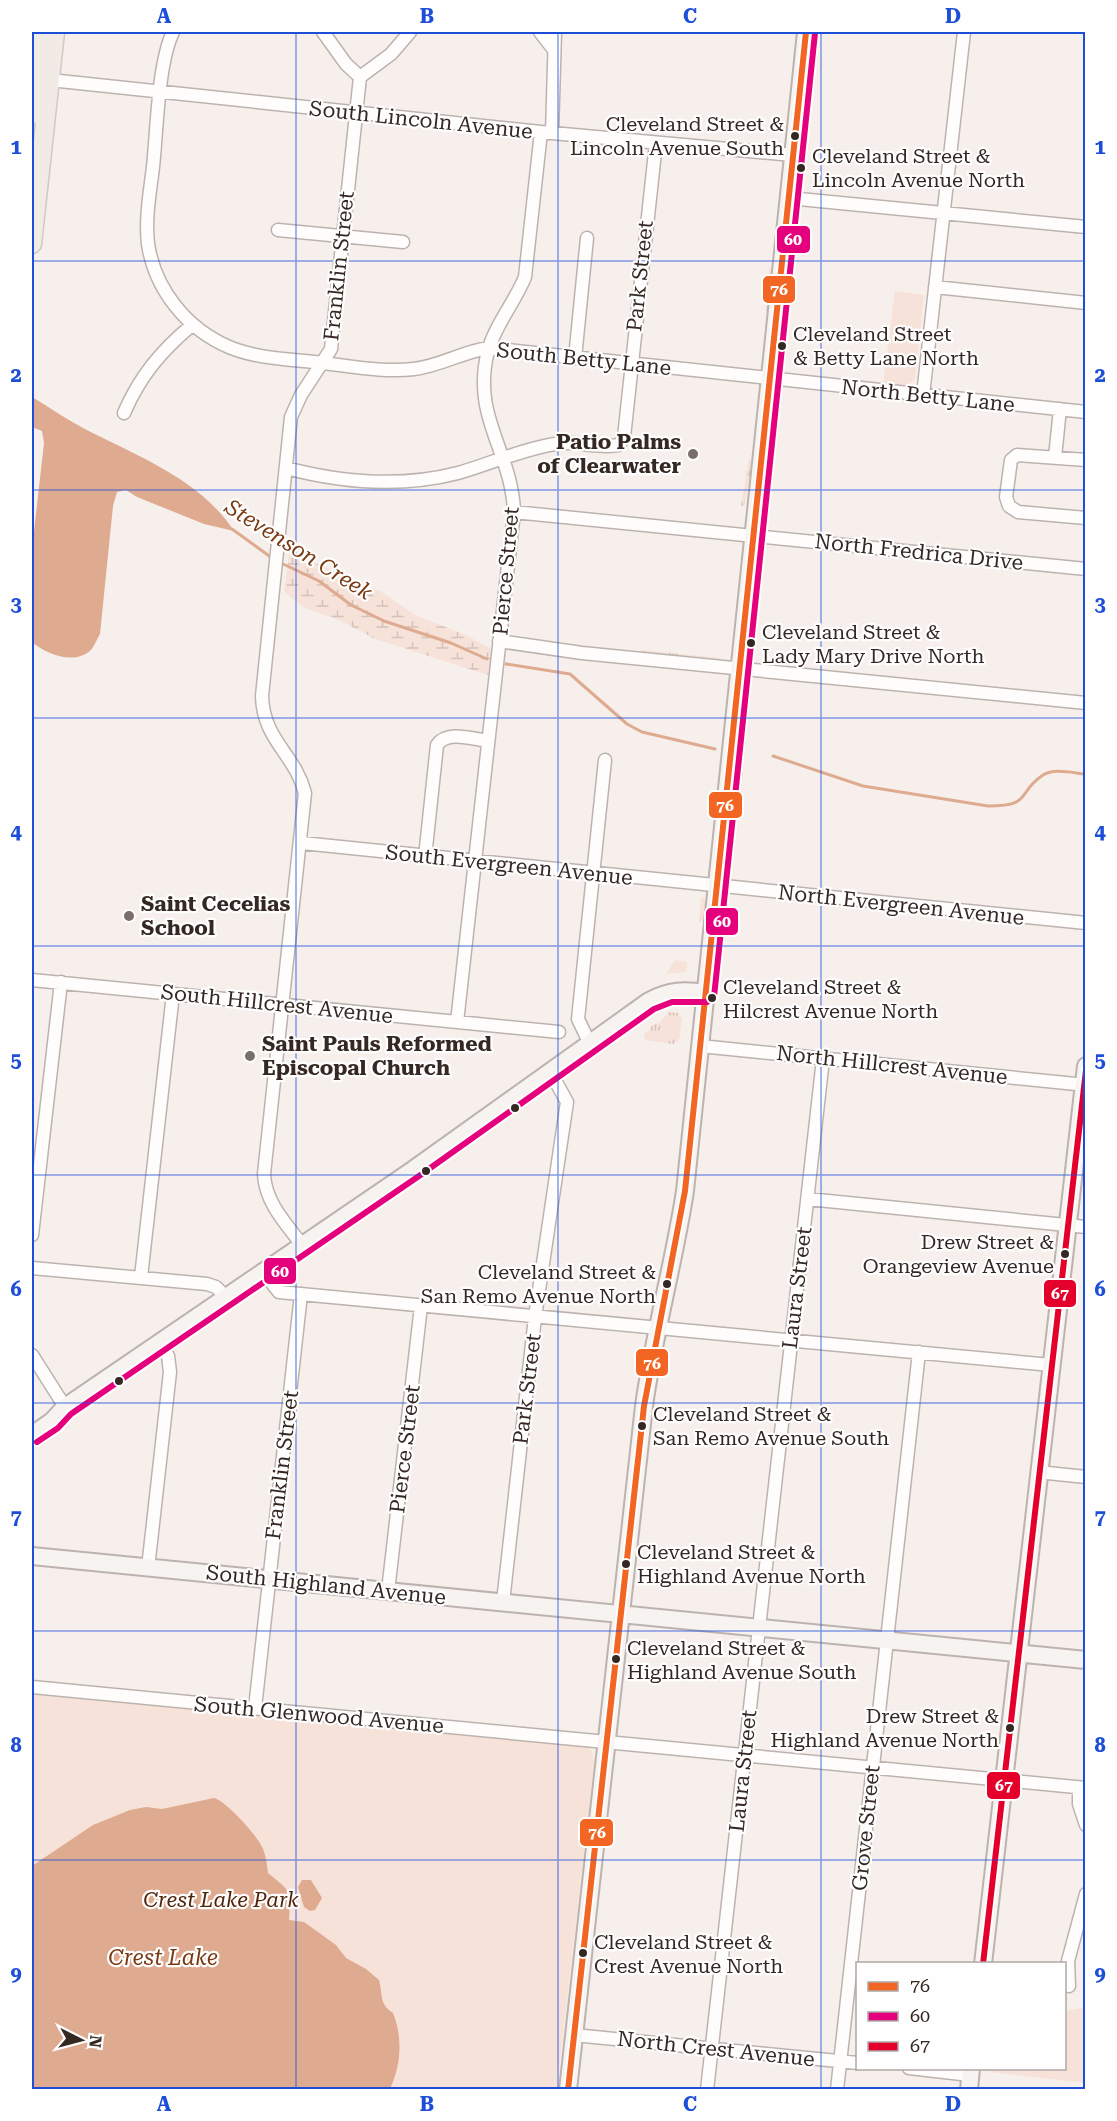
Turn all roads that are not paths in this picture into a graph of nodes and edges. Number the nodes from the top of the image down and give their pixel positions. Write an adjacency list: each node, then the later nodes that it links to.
1 (37, 32): 13 (main road)
2 (45, 32): 13 (main road)
3 (55, 32): 13 (main road)
4 (173, 32): 14 (street, South Betty Lane)
5 (323, 32): 12 (street)
6 (410, 32): 12 (street)
7 (540, 32): 11 (street)
8 (555, 32): 11 (street, Pierce Street)
9 (806, 32): 18 (street)
10 (964, 32): 20 (street)
11 (554, 50): 16 (street, Pierce Street)
12 (360, 76): 15 (street, Franklin Street)
13 (36, 80): 14 (street, South Lincoln Avenue); 26 (main road)
14 (161, 93): 15 (street, South Lincoln Avenue); 29 (street, South Betty Lane)
15 (356, 114): 16 (street, South Lincoln Avenue); 23 (street, Franklin Street)
16 (547, 133): 17 (street, South Lincoln Avenue); 30 (street, Pierce Street)
17 (656, 142): 18 (street, South Lincoln Avenue); 33 (street, Park Street)
18 (793, 155): 19 (street)
19 (789, 198): 20 (street); 34 (street)
20 (944, 213): 21 (street); 27 (street)
21 (1086, 227)
22 (278, 230): 23 (street)
23 (342, 236): 25 (street); 32 (street, Franklin Street)
24 (588, 238): 31 (street)
25 (403, 242)
26 (32, 244)
27 (935, 287): 28 (street); 35 (street)
28 (1086, 303)
29 (192, 325): 32 (street, South Betty Lane); 38 (street)
30 (488, 348): 31 (street, South Betty Lane); 32 (street, South Betty Lane); 40 (street, Pierce Street)
31 (574, 358): 33 (street, South Betty Lane)
32 (324, 363): 42 (street, Franklin Street)
33 (631, 364): 34 (street, South Betty Lane); 40 (street, Park Street)
34 (770, 379): 35 (street, North Betty Lane); 45 (street)
35 (923, 395): 36 (street, North Betty Lane)
36 (1060, 409): 37 (street, North Betty Lane); 39 (street)
37 (1086, 412)
38 (124, 413)
39 (1055, 457): 41 (street); 44 (street)
40 (503, 459): 42 (street); 43 (street, Pierce Street)
41 (1086, 460)
42 (286, 468): 52 (street, Franklin Street)
43 (514, 512): 45 (street, North Fredrica Drive); 47 (street, Pierce Street)
44 (1086, 518)
45 (753, 535): 46 (street, North Fredrica Drive); 48 (street)
46 (1086, 569)
47 (499, 647): 48 (street); 50 (street, Pierce Street)
48 (740, 668): 49 (street); 56 (street)
49 (1086, 703)
50 (488, 741): 53 (street); 54 (street, Pierce Street)
51 (604, 760): 55 (street)
52 (302, 843): 53 (street, South Evergreen Avenue); 62 (street, Franklin Street)
53 (424, 856): 54 (street, South Evergreen Avenue)
54 (475, 862): 55 (street, South Evergreen Avenue); 63 (street, Pierce Street)
55 (593, 873): 56 (street, South Evergreen Avenue); 65 (street)
56 (717, 886): 57 (street, North Evergreen Avenue); 60 (street)
57 (1086, 923)
58 (32, 980): 59 (street, South Hillcrest Avenue)
59 (61, 982): 61 (street, South Hillcrest Avenue); 74 (street)
60 (706, 993): 65 (street); 66 (street)
61 (173, 994): 62 (street, South Hillcrest Avenue); 78 (street)
62 (284, 1006): 63 (street, South Hillcrest Avenue); 75 (street, Franklin Street)
63 (457, 1022): 64 (street, South Hillcrest Avenue)
64 (559, 1032)
65 (590, 1044): 69 (street)
66 (700, 1046): 67 (street, North Hillcrest Avenue); 83 (street)
67 (823, 1059): 70 (street, North Hillcrest Avenue); 71 (street, Laura Street)
68 (1086, 1066): 70 (street)
69 (551, 1073): 75 (street); 82 (street, Park Street)
70 (1084, 1084): 72 (street)
71 (808, 1199): 72 (street); 84 (street, Laura Street)
72 (1067, 1225): 73 (street); 88 (street)
73 (1086, 1227)
74 (32, 1235)
75 (303, 1246): 77 (street)
76 (32, 1268): 78 (street)
77 (264, 1273): 79 (street); 80 (street)
78 (141, 1277): 80 (street)
79 (301, 1294): 81 (street); 96 (street, Franklin Street)
80 (227, 1298): 85 (street)
81 (421, 1306): 82 (street); 97 (street, Pierce Street)
82 (536, 1317): 83 (street); 98 (street, Park Street)
83 (658, 1328): 84 (street); 99 (street)
84 (790, 1342): 86 (street); 100 (street, Laura Street)
85 (161, 1343): 89 (street); 95 (street)
86 (919, 1352): 88 (street); 101 (street, Grove Street)
87 (32, 1355): 89 (street)
88 (1051, 1365): 92 (street)
89 (65, 1407): 90 (street); 91 (street)
90 (32, 1422)
91 (32, 1436)
92 (1038, 1472): 93 (street); 102 (street)
93 (1086, 1477)
94 (32, 1556): 95 (street, South Highland Avenue)
95 (148, 1568): 96 (street, South Highland Avenue)
96 (269, 1579): 97 (street, South Highland Avenue); 105 (street, Franklin Street)
97 (388, 1591): 98 (street, South Highland Avenue)
98 (503, 1602): 99 (street, South Highland Avenue)
99 (621, 1614): 100 (street, South Highland Avenue); 106 (street)
100 (759, 1628): 101 (street, South Highland Avenue); 107 (street, Laura Street)
101 (887, 1640): 102 (street, South Highland Avenue); 108 (street, Grove Street)
102 (1019, 1653): 103 (street, South Highland Avenue); 109 (street)
103 (1086, 1660)
104 (32, 1687): 105 (street, South Glenwood Avenue)
105 (255, 1708): 106 (street, South Glenwood Avenue)
106 (607, 1742): 107 (street, South Glenwood Avenue); 115 (street)
107 (744, 1754): 108 (street, South Glenwood Avenue); 116 (street, Laura Street)
108 (873, 1768): 109 (street, South Glenwood Avenue); 117 (street, Grove Street)
109 (1004, 1780): 110 (street, South Glenwood Avenue); 113 (street)
110 (1082, 1788): 111 (street)
111 (1086, 1825)
112 (1086, 1894): 114 (street)
113 (983, 1962)
114 (1069, 1986)
115 (574, 2035): 116 (street, North Crest Avenue); 121 (street)
116 (712, 2049): 117 (street, North Crest Avenue); 122 (street, Laura Street)
117 (840, 2061): 118 (street, North Crest Avenue); 123 (street, Grove Street)
118 (856, 2063)
119 (921, 2070): 120 (street)
120 (970, 2078)
121 (568, 2090)
122 (707, 2090)
123 (837, 2090)

